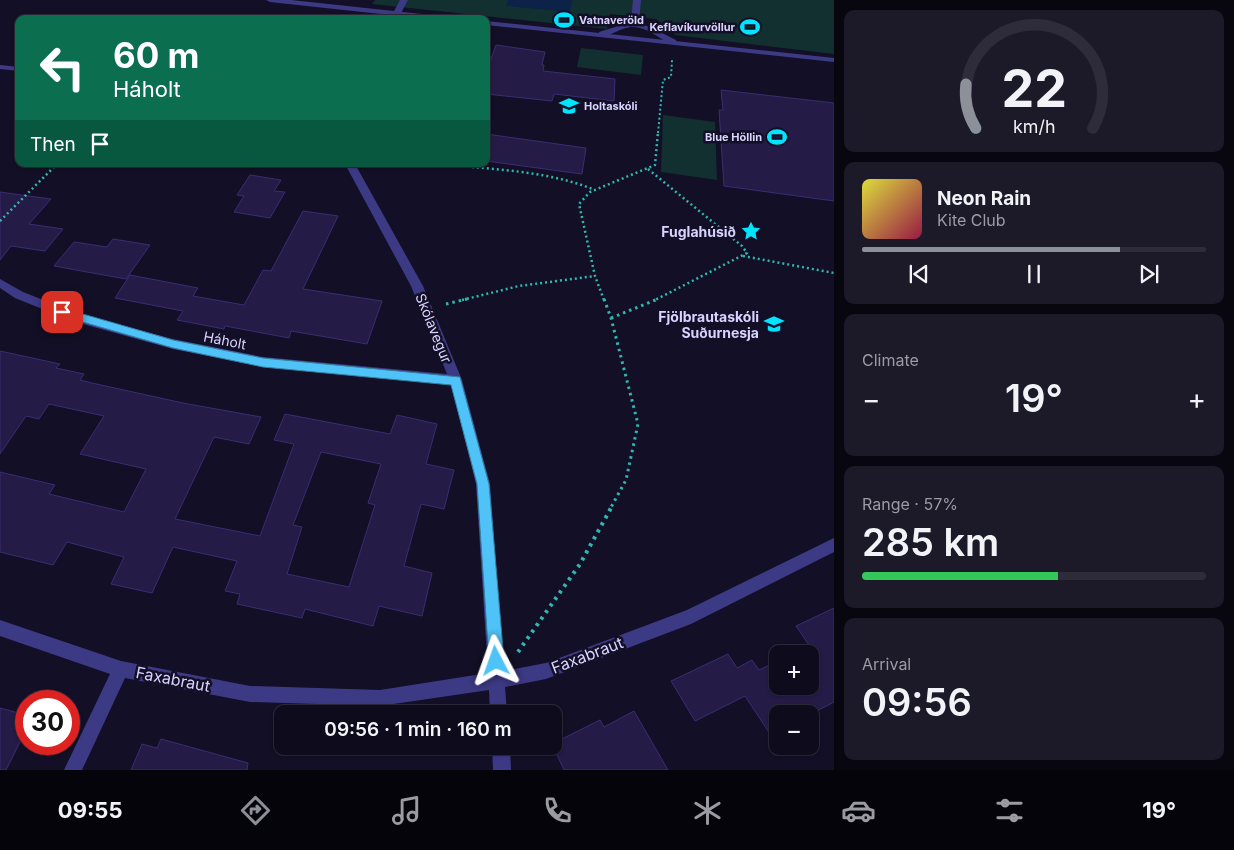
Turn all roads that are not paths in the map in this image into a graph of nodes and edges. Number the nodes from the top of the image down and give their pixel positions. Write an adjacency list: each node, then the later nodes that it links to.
1 (270, 0): 5 (street)
2 (363, 0): 5 (street)
3 (404, 0): 6 (street)
4 (637, 0): 10 (street)
5 (357, 9): 6 (street); 7 (street)
6 (397, 13): 8 (street)
7 (353, 15)
8 (411, 15)
9 (490, 22): 11 (street)
10 (635, 24): 11 (street); 12 (street)
11 (602, 34): 12 (street)
12 (673, 42): 13 (street)
13 (834, 60)
14 (0, 67): 15 (street)
15 (15, 69)
16 (352, 167): 18 (street, Skólavegur)
17 (0, 283): 18 (street, Háholt)
18 (456, 380): 22 (street, Skólavegur)
19 (834, 545): 22 (street, Faxabraut)
20 (0, 628): 21 (street, Faxabraut)
21 (120, 669): 22 (street, Faxabraut); 25 (street)
22 (498, 680): 23 (street, Skólavegur)
23 (499, 705)
24 (501, 755): 26 (street)
25 (72, 770)
26 (502, 770)

